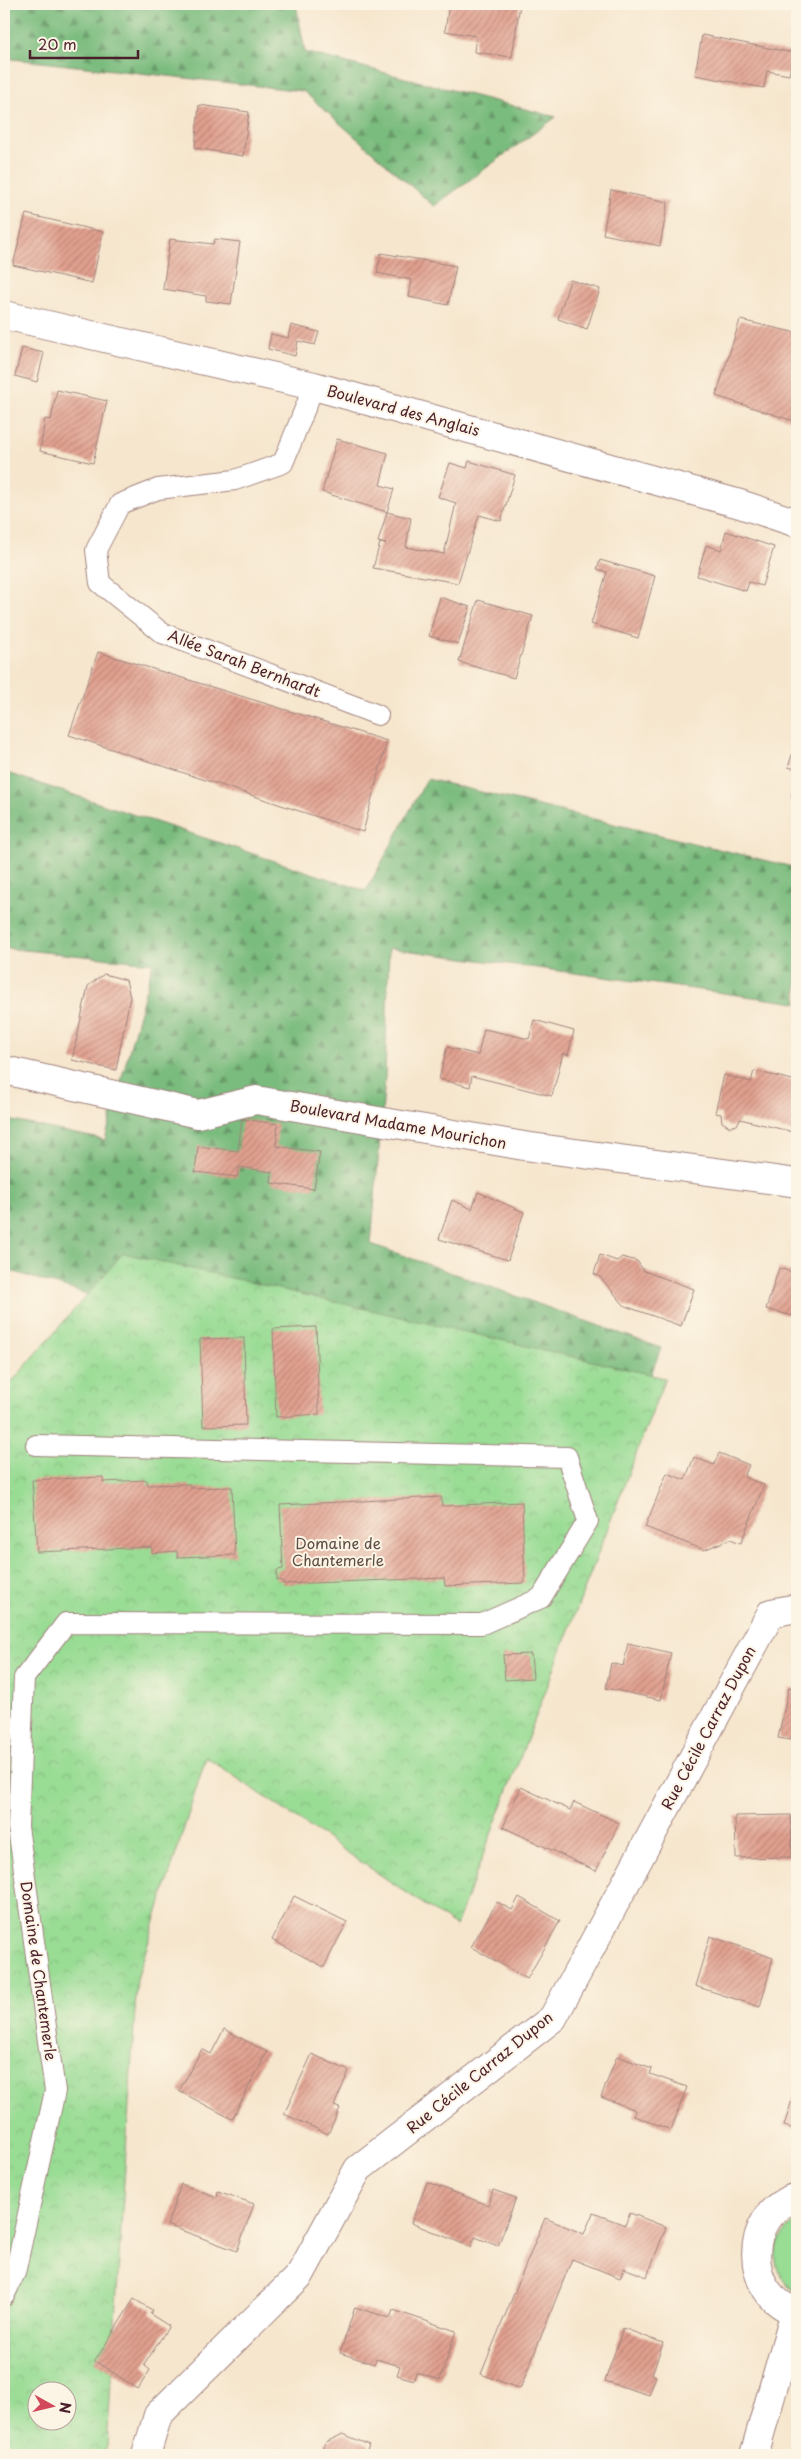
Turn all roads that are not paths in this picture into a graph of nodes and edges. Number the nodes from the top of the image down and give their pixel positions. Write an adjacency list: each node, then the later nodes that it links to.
1 (4, 316): 2 (street, Boulevard des Anglais)
2 (314, 386): 3 (street, Boulevard des Anglais); 4 (lane, Allée Sarah Bernhardt)
3 (797, 523)
4 (378, 715)
5 (4, 1070): 6 (street, Boulevard Madame Mourichon)
6 (795, 1190)
7 (36, 1445): 10 (lane, Domaine de Chantemerle)
8 (797, 1608): 12 (street, Rue Cécile Carraz Dupon)
9 (797, 2197): 11 (street)
10 (4, 2296)
11 (796, 2312): 13 (street)
12 (146, 2455)
13 (754, 2455)

